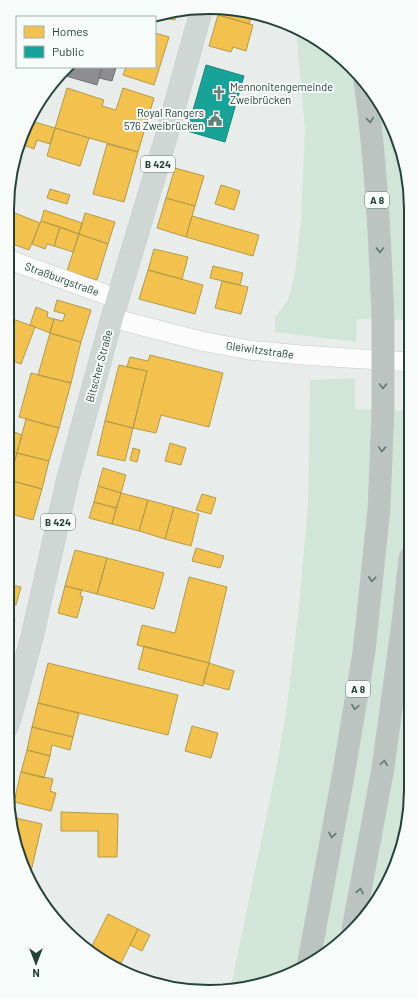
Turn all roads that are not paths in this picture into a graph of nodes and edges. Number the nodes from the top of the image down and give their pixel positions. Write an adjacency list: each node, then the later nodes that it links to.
1 (200, 14): 4 (main road, Bitscher Straße / B 424)
2 (367, 94): 9 (highway, A 8, one-way to 9, bridge)
3 (14, 261): 4 (street, Straßburgstraße)
4 (115, 309): 5 (street, Gleiwitzstraße); 7 (main road, Bitscher Straße / B 424)
5 (404, 362)
6 (404, 622): 8 (highway, one-way to 6)
7 (14, 704)
8 (355, 920)
9 (310, 957)

